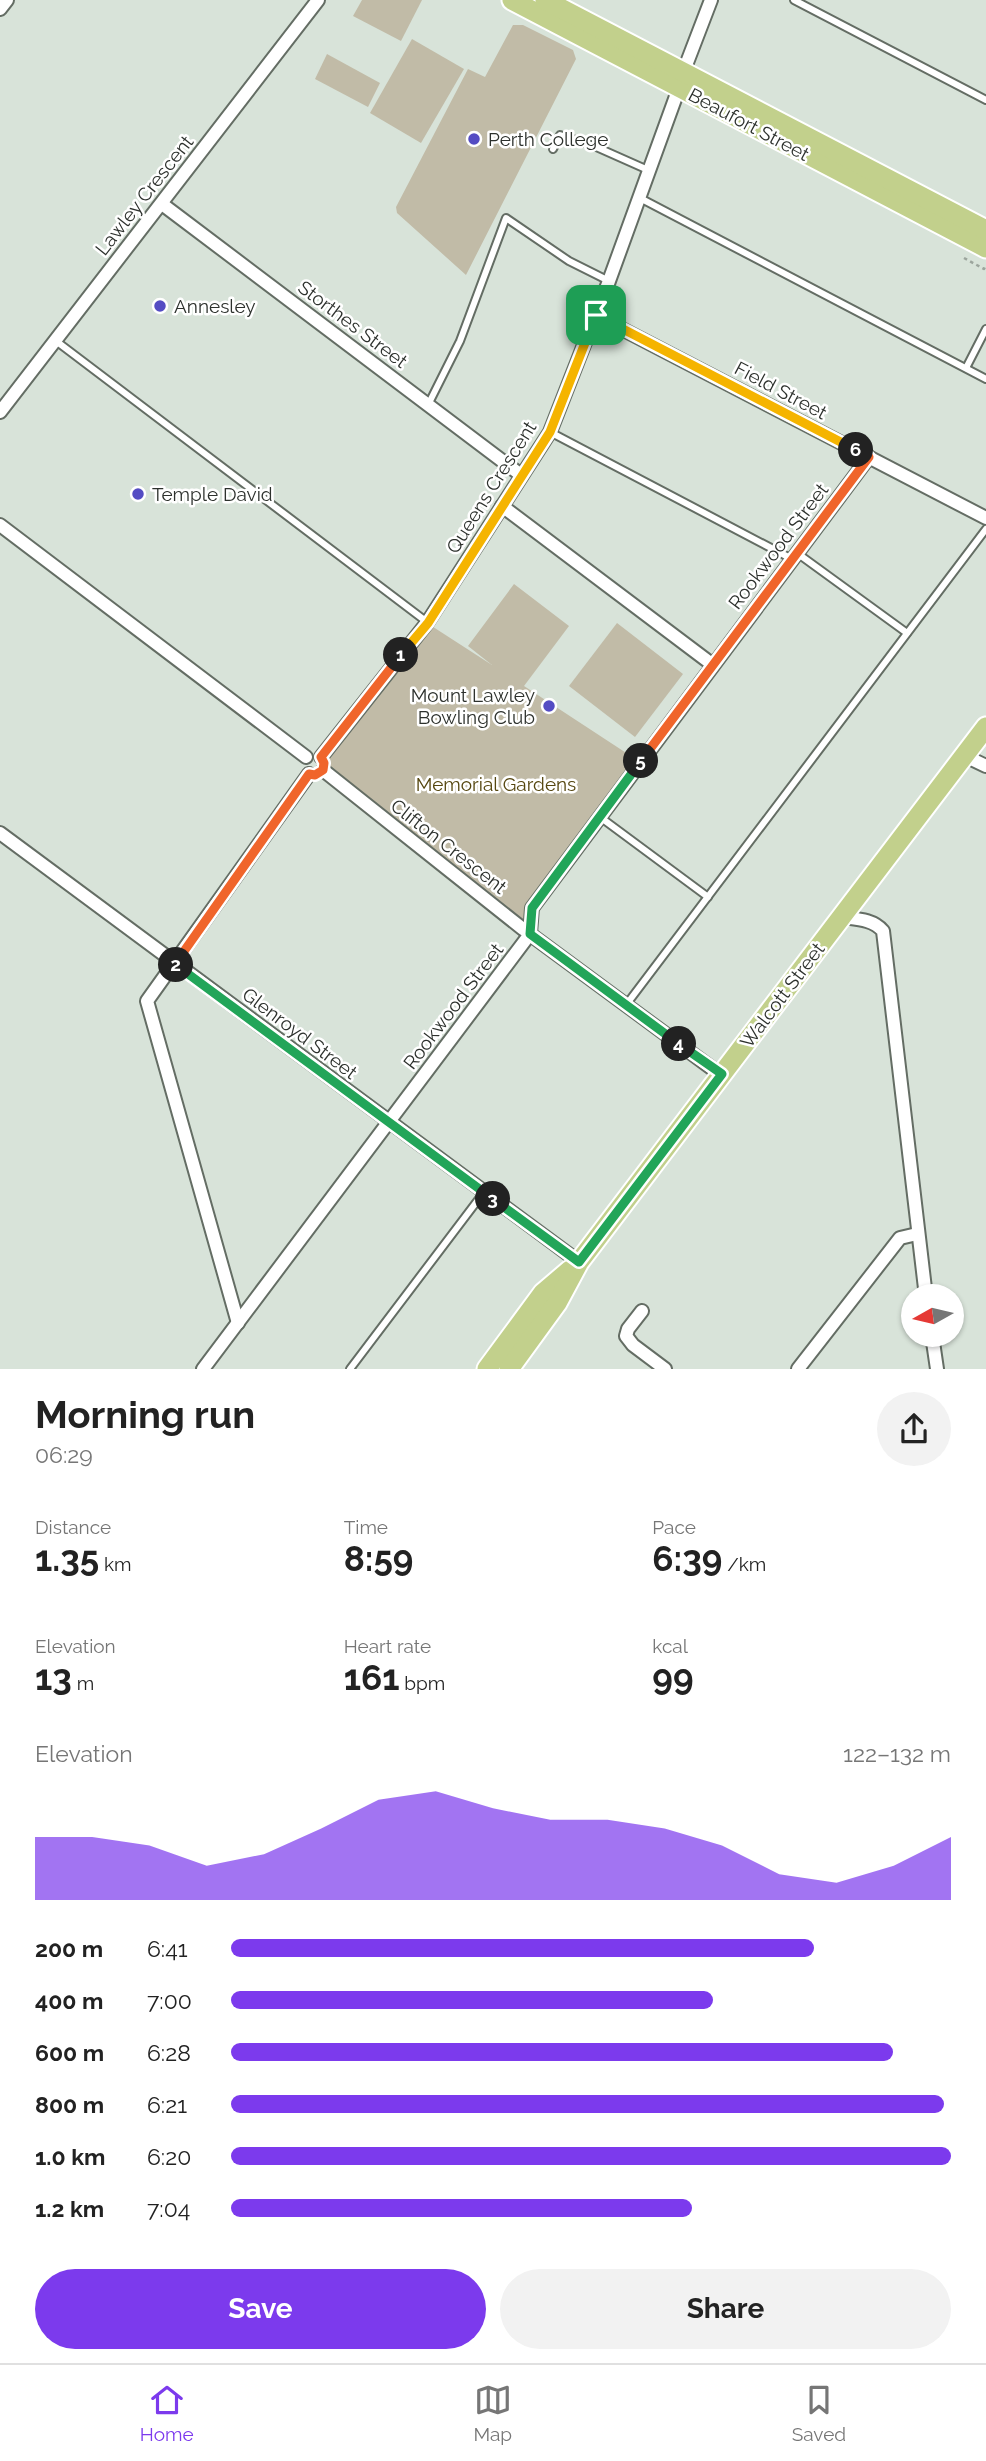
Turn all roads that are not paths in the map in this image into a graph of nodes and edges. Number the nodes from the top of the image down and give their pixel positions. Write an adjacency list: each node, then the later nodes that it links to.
1 (7, 0): 7 (street)
2 (318, 0): 13 (street, Lawley Crescent)
3 (512, 0): 8 (main road, Beaufort Street)
4 (545, 0): 8 (main road, Beaufort Street)
5 (711, 0): 8 (street, Queens Crescent)
6 (794, 0): 9 (lane)
7 (0, 9)
8 (681, 80): 11 (street, Queens Crescent); 14 (main road, Beaufort Street); 15 (main road, Beaufort Street)
9 (986, 100)
10 (553, 149): 11 (lane)
11 (648, 170): 12 (street, Queens Crescent)
12 (638, 197): 16 (street, Queens Crescent); 20 (lane)
13 (162, 204): 19 (street, Lawley Crescent); 22 (street, Storthes Street)
14 (986, 230)
15 (986, 248)
16 (609, 281): 17 (street, Queens Crescent); 22 (lane)
17 (596, 315): 24 (street, Queens Crescent); 25 (street, Field Street)
18 (986, 329): 20 (lane)
19 (54, 340): 23 (street, Lawley Crescent); 32 (lane)
20 (966, 368): 21 (lane)
21 (986, 379)
22 (428, 405): 26 (street, Storthes Street)
23 (0, 412)
24 (550, 432): 26 (street, Queens Crescent); 31 (lane)
25 (869, 457): 28 (street, Field Street); 31 (street, Rookwood Street)
26 (521, 475): 27 (street, Queens Crescent)
27 (502, 506): 32 (street, Queens Crescent); 34 (street)
28 (986, 518)
29 (0, 526): 37 (street)
30 (986, 529): 33 (lane)
31 (794, 556): 33 (lane); 34 (street, Rookwood Street)
32 (428, 623): 38 (street, Queens Crescent)
33 (907, 633): 44 (lane)
34 (713, 664): 42 (street, Rookwood Street)
35 (986, 727): 36 (main road, Walcott Street)
36 (965, 756): 39 (street); 45 (main road, Walcott Street)
37 (306, 757): 38 (street); 41 (street)
38 (321, 757): 40 (street)
39 (986, 766)
40 (323, 770): 41 (street); 46 (street, Clifton Crescent)
41 (309, 774): 47 (street)
42 (600, 817): 44 (lane); 46 (street, Rookwood Street)
43 (0, 833): 47 (street, Glenroyd Street)
44 (708, 897): 48 (lane)
45 (842, 918): 49 (main road, Walcott Street); 52 (street)
46 (530, 934): 48 (street, Clifton Crescent); 50 (street, Rookwood Street)
47 (175, 964): 50 (street, Glenroyd Street); 56 (street)
48 (626, 1005): 49 (street, Clifton Crescent)
49 (722, 1074): 53 (main road, Walcott Street)
50 (390, 1124): 51 (street, Glenroyd Street); 56 (street, Rookwood Street)
51 (484, 1192): 53 (street, Glenroyd Street); 60 (lane)
52 (917, 1234): 54 (street); 62 (street)
53 (579, 1262): 58 (main road, Walcott Street)
54 (924, 1284)
55 (642, 1311): 61 (street)
56 (238, 1323): 59 (street, Rookwood Street)
57 (934, 1348): 63 (street)
58 (503, 1365)
59 (207, 1368)
60 (350, 1369)
61 (664, 1369)
62 (798, 1369)
63 (937, 1369)

